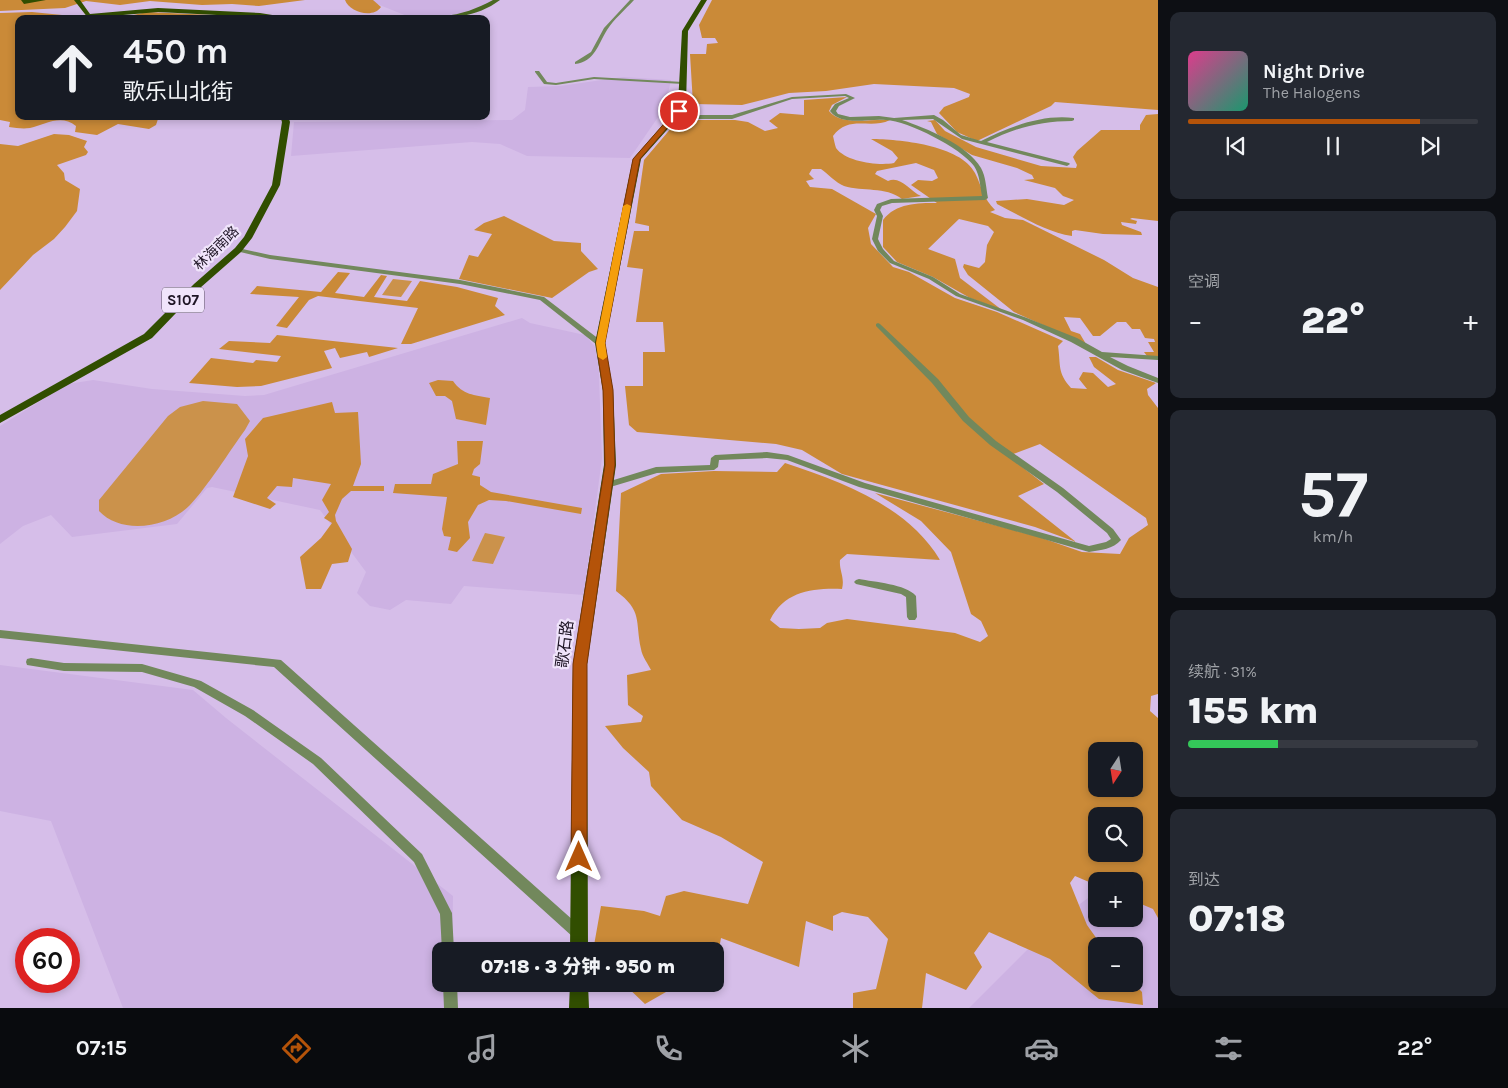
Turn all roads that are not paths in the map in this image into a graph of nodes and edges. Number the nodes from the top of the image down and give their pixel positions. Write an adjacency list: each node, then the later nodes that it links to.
1 (24, 0): 2 (main road)
2 (43, 0)
3 (77, 0): 7 (main road)
4 (497, 0): 10 (main road)
5 (632, 0): 11 (street)
6 (704, 0): 13 (main road)
7 (87, 15)
8 (100, 15): 9 (main road)
9 (267, 15)
10 (462, 15)
11 (577, 63)
12 (537, 72): 13 (street)
13 (683, 84): 14 (main road)
14 (674, 117): 15 (street); 22 (main road)
15 (893, 119): 18 (street); 23 (street)
16 (1072, 119): 18 (street)
17 (285, 120): 20 (main road, 林海南路 / S107)
18 (981, 143): 19 (street)
19 (1067, 164)
20 (238, 250): 22 (street); 26 (main road, 林海南路 / S107)
21 (878, 325): 27 (street)
22 (600, 343): 27 (main road, 歌石路)
23 (1094, 351): 24 (street); 25 (street)
24 (1158, 358)
25 (1158, 381)
26 (0, 420)
27 (608, 485): 32 (main road, 歌石路)
28 (859, 582): 29 (street)
29 (912, 617)
30 (0, 634): 32 (street)
31 (31, 662): 33 (street)
32 (578, 934): 34 (main road, 歌石路)
33 (448, 942)
34 (578, 942)
35 (450, 992): 37 (street)
36 (579, 992): 38 (main road)
37 (451, 1008)
38 (579, 1008)

